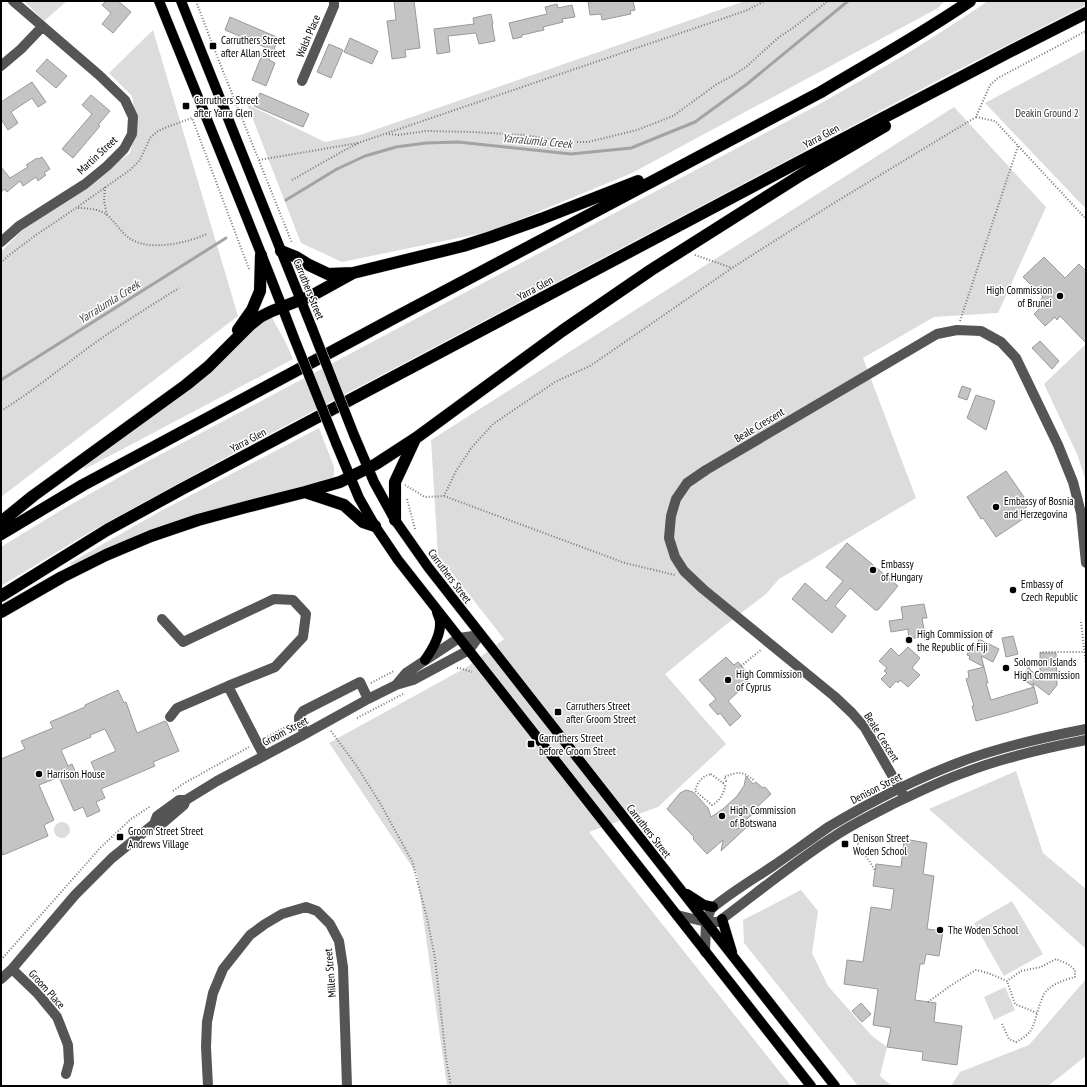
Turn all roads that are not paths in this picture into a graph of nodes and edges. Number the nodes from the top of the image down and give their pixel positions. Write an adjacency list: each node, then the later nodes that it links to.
1 (13, 1): 7 (street, Martin Street)
2 (158, 1): 14 (main road)
3 (181, 1): 13 (main road, Carruthers Street)
4 (334, 1): 10 (street, Walsh Place)
5 (970, 1): 11 (highway)
6 (1086, 13): 8 (highway, Yarra Glen)
7 (42, 27): 9 (street); 12 (street, Martin Street)
8 (1011, 51): 19 (highway); 28 (highway, Yarra Glen)
9 (1, 66)
10 (302, 81)
11 (689, 162): 15 (highway); 26 (highway)
12 (1, 242)
13 (281, 251): 15 (highway); 16 (main road, Carruthers Street)
14 (261, 255): 17 (main road); 18 (highway)
15 (353, 273): 16 (highway)
16 (300, 299): 17 (highway); 20 (main road, Carruthers Street, bridge)
17 (283, 306): 18 (highway); 21 (main road, bridge)
18 (226, 348): 24 (highway)
19 (416, 438): 20 (highway); 23 (highway)
20 (368, 468): 21 (highway); 23 (main road, Carruthers Street)
21 (350, 477): 22 (highway); 25 (main road)
22 (305, 492): 25 (highway); 30 (highway)
23 (395, 520): 32 (main road, Carruthers Street)
24 (1, 522)
25 (375, 526): 29 (main road)
26 (1, 534)
27 (1086, 563): 44 (street, Beale Crescent)
28 (1, 596)
29 (437, 610): 33 (main road); 35 (main road)
30 (1, 612)
31 (162, 619): 37 (street)
32 (480, 635): 33 (street, Groom Street); 34 (street, Groom Street); 46 (main road, Carruthers Street)
33 (459, 638): 34 (main road); 35 (street, Groom Street)
34 (468, 650): 36 (street, Groom Street); 48 (main road)
35 (425, 660): 36 (street, Groom Street)
36 (396, 685): 38 (street, Groom Street)
37 (228, 686): 39 (street); 43 (street)
38 (368, 699): 41 (street, Groom Street); 41 (street)
39 (170, 717)
40 (1086, 729): 44 (street, Denison Street)
41 (305, 734): 43 (street, Groom Street)
42 (1086, 740): 45 (street, Denison Street)
43 (264, 756): 53 (street, Groom Street)
44 (900, 789): 45 (street, Beale Crescent); 47 (street, Denison Street)
45 (905, 798): 49 (street, Denison Street)
46 (679, 888): 47 (main road); 50 (main road, Carruthers Street)
47 (713, 907): 50 (street)
48 (677, 915): 50 (street, Denison Street); 51 (main road)
49 (722, 919): 50 (street, Denison Street); 52 (main road)
50 (706, 922): 51 (street); 52 (main road, Carruthers Street)
51 (705, 952): 58 (main road)
52 (733, 957): 59 (main road, Carruthers Street)
53 (12, 969): 54 (street, Groom Street); 55 (street, Groom Place)
54 (1, 979)
55 (66, 1074)
56 (208, 1086): 57 (street, Millen Street)
57 (347, 1086)
58 (811, 1086)
59 (835, 1086)

